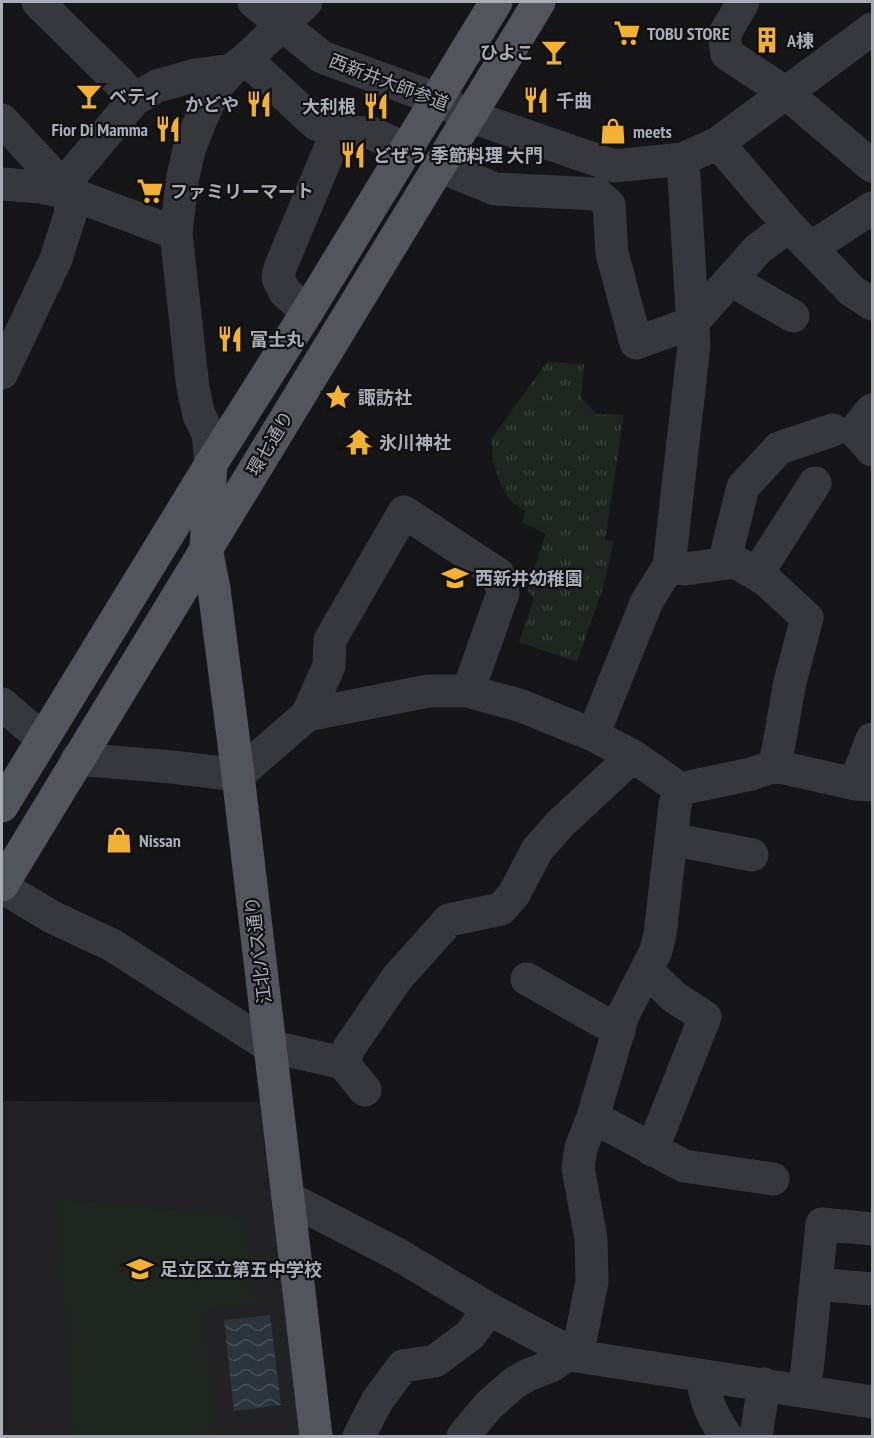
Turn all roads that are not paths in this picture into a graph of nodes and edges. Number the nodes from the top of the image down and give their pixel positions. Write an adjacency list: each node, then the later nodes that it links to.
1 (38, 2): 11 (street)
2 (254, 2): 6 (street, 西新井大師参道)
3 (496, 2): 10 (main road)
4 (539, 2): 12 (main road, 環七通り)
5 (743, 2): 9 (street)
6 (295, 13): 8 (street); 10 (street, 西新井大師参道)
7 (866, 43): 9 (street, 西新井大師参道)
8 (238, 64): 11 (street); 14 (street); 23 (street)
9 (786, 93): 15 (street, 西新井大師参道); 19 (street)
10 (437, 99): 12 (street, 西新井大師参道); 16 (main road)
11 (134, 100): 21 (street)
12 (469, 116): 17 (street, 西新井大師参道); 18 (main road, 環七通り)
13 (2, 120): 21 (street)
14 (337, 132): 16 (street); 27 (street)
15 (718, 143): 17 (street, 西新井大師参道); 24 (street)
16 (406, 149): 27 (main road)
17 (683, 159): 29 (street)
18 (439, 166): 29 (street); 36 (main road, 環七通り)
19 (873, 166)
20 (2, 184): 21 (street)
21 (69, 193): 23 (street); 30 (street)
22 (873, 208): 24 (street)
23 (176, 233): 34 (street)
24 (801, 237): 25 (street); 26 (street)
25 (731, 280): 28 (street); 29 (street)
26 (873, 304)
27 (307, 312): 34 (main road)
28 (793, 316)
29 (692, 322): 38 (street)
30 (2, 373)
31 (873, 410): 33 (street)
32 (833, 430): 37 (street)
33 (873, 450)
34 (211, 464): 36 (main road, 江北バス通り); 44 (main road)
35 (815, 483): 39 (street)
36 (206, 548): 47 (main road, 環七通り); 49 (main road, 江北バス通り)
37 (724, 563): 38 (street); 39 (street)
38 (669, 566): 43 (street)
39 (758, 574): 48 (street)
40 (468, 691): 42 (street); 42 (street); 43 (street)
41 (2, 704): 44 (street)
42 (307, 715): 49 (street)
43 (594, 735): 46 (street)
44 (44, 737): 52 (main road)
45 (873, 739): 50 (street)
46 (633, 756): 51 (street); 60 (street)
47 (77, 759): 49 (street); 55 (main road, 環七通り)
48 (775, 766): 50 (street); 51 (street)
49 (238, 775): 59 (main road, 江北バス通り)
50 (864, 784)
51 (680, 789): 53 (street)
52 (2, 806)
53 (670, 839): 54 (street); 56 (street)
54 (753, 855)
55 (2, 886): 59 (street)
56 (646, 971): 58 (street); 63 (street)
57 (527, 979): 58 (street)
58 (619, 1031): 62 (street)
59 (269, 1046): 60 (street); 65 (main road, 江北バス通り)
60 (343, 1063): 61 (street)
61 (365, 1090)
62 (593, 1117): 63 (street); 70 (street)
63 (652, 1150): 64 (street)
64 (772, 1179)
65 (288, 1198): 69 (street); 75 (main road, 江北バス通り)
66 (873, 1229): 67 (street)
67 (816, 1284): 68 (street); 73 (street)
68 (873, 1289)
69 (489, 1309): 70 (street); 76 (street)
70 (574, 1355): 71 (street); 77 (street)
71 (703, 1376): 72 (street); 78 (street)
72 (764, 1384): 73 (street); 79 (street)
73 (805, 1390): 74 (street)
74 (873, 1402)
75 (316, 1437)
76 (360, 1437)
77 (463, 1437)
78 (726, 1437)
79 (756, 1437)

